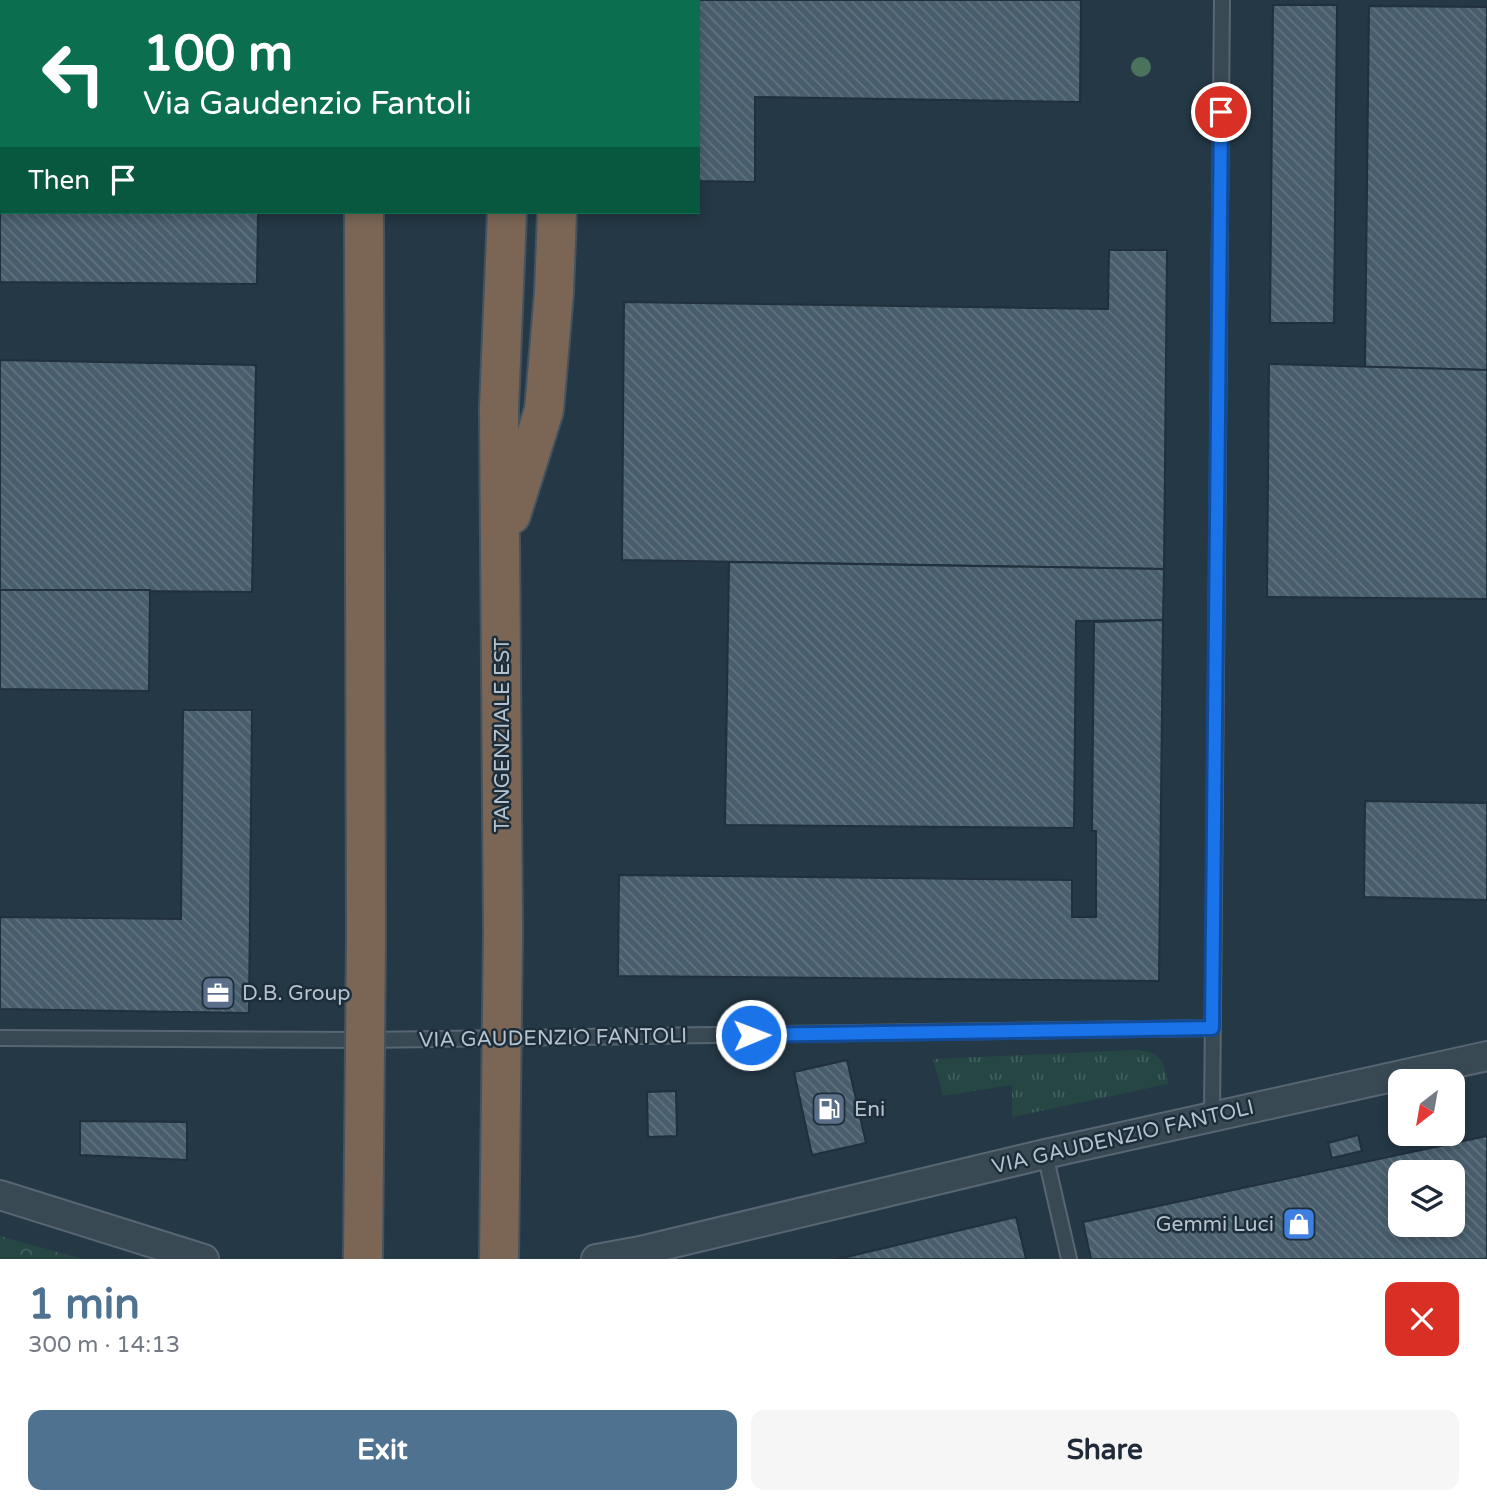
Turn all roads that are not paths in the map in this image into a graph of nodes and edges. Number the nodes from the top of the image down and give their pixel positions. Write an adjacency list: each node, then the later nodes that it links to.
1 (1222, 0): 6 (lane)
2 (364, 214): 14 (highway, bridge)
3 (507, 214): 5 (highway, TANGENZIALE EST)
4 (557, 214): 5 (highway)
5 (501, 547): 15 (highway, TANGENZIALE EST, bridge)
6 (1212, 1028): 7 (lane, VIA GAUDENZIO FANTOLI); 9 (lane)
7 (0, 1038)
8 (1487, 1056): 9 (street, VIA GAUDENZIO FANTOLI)
9 (1212, 1117): 10 (street, VIA GAUDENZIO FANTOLI)
10 (1045, 1154): 12 (street, VIA GAUDENZIO FANTOLI); 17 (lane)
11 (0, 1195): 13 (street)
12 (640, 1255): 16 (street, VIA GAUDENZIO FANTOLI)
13 (204, 1259)
14 (363, 1259)
15 (499, 1259)
16 (596, 1259)
17 (1069, 1259)

